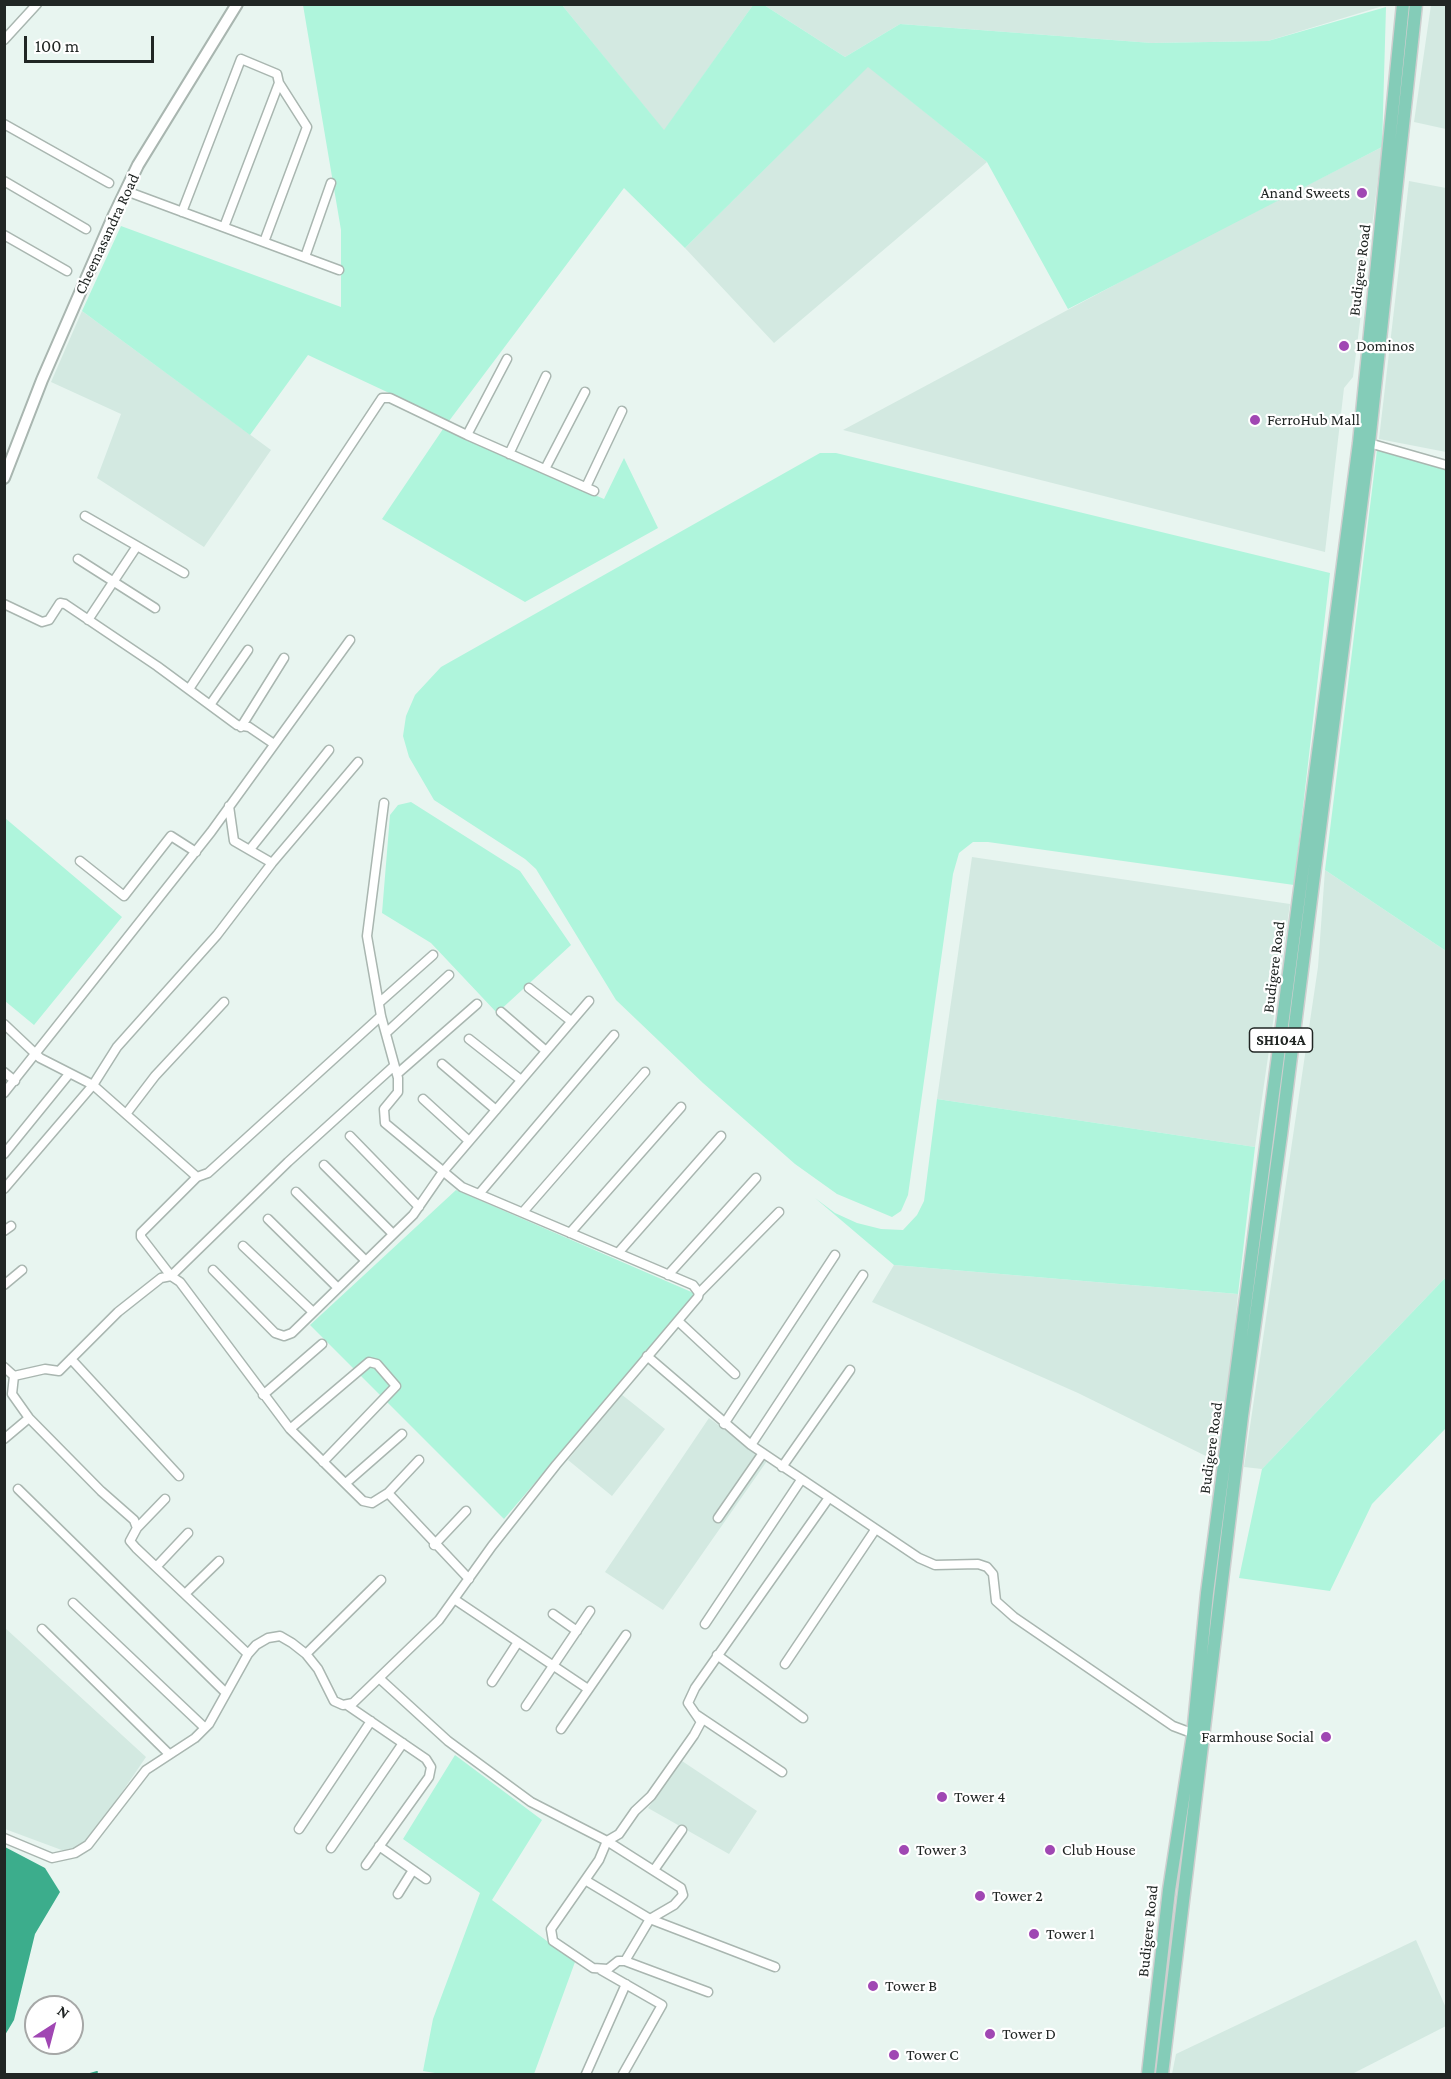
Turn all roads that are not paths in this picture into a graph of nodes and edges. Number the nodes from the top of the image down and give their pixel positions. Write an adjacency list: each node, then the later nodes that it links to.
1 (37, 4): 5 (street)
2 (237, 4): 11 (street, Cheemasandra Road)
3 (1403, 4): 175 (main road, Budigere Road / SH104A)
4 (1416, 4): 25 (main road, Budigere Road / SH104A)
5 (4, 40)
6 (279, 83): 12 (street); 13 (street); 16 (street)
7 (4, 124): 9 (street)
8 (4, 181): 14 (street)
9 (109, 183)
10 (331, 183): 17 (street)
11 (126, 191): 12 (street); 29 (street, Cheemasandra Road)
12 (182, 212): 13 (street)
13 (224, 227): 16 (street)
14 (86, 229)
15 (4, 235): 19 (street)
16 (264, 242): 17 (street)
17 (305, 257): 18 (street)
18 (339, 270)
19 (67, 271)
20 (507, 359): 24 (street)
21 (546, 376): 26 (street)
22 (585, 392): 28 (street)
23 (622, 411): 28 (street)
24 (467, 435): 26 (street); 41 (street)
25 (1369, 443): 27 (street); 175 (main road, Budigere Road / SH104A)
26 (509, 454): 28 (street)
27 (1446, 465)
28 (545, 469)
29 (4, 478)
30 (85, 516): 31 (street)
31 (137, 546): 33 (street); 34 (street)
32 (78, 559): 34 (street)
33 (184, 573)
34 (114, 581): 36 (street); 37 (street)
35 (4, 604): 37 (street)
36 (155, 608)
37 (88, 620): 41 (street)
38 (351, 640): 44 (street)
39 (248, 650): 42 (street)
40 (284, 658): 43 (street)
41 (189, 689): 42 (street)
42 (210, 705): 43 (street)
43 (241, 727): 44 (street)
44 (274, 744): 48 (street)
45 (329, 750): 49 (street)
46 (358, 762): 52 (street)
47 (384, 803): 58 (street)
48 (229, 806): 49 (street); 50 (street)
49 (251, 848): 52 (street)
50 (196, 852): 51 (street); 68 (street)
51 (80, 861)
52 (272, 863): 76 (street)
53 (433, 955): 58 (street)
54 (449, 975): 64 (street)
55 (529, 988): 62 (street)
56 (589, 1001): 62 (street)
57 (224, 1002): 81 (street)
58 (380, 1002): 61 (street)
59 (477, 1004): 70 (street)
60 (501, 1012): 67 (street)
61 (381, 1016): 64 (street); 88 (street)
62 (571, 1021): 67 (street)
63 (4, 1024): 68 (street)
64 (386, 1034): 70 (street)
65 (614, 1035): 92 (street)
66 (470, 1039): 74 (street)
67 (546, 1051): 74 (street)
68 (37, 1055): 73 (street); 75 (street)
69 (442, 1064): 80 (street)
70 (395, 1070): 87 (street); 107 (street)
71 (4, 1072): 75 (street)
72 (645, 1072): 94 (street)
73 (69, 1074): 76 (street); 85 (street)
74 (521, 1080): 80 (street)
75 (15, 1081): 77 (street)
76 (93, 1085): 81 (street); 90 (street)
77 (4, 1093)
78 (423, 1099): 84 (street)
79 (681, 1107): 97 (street)
80 (496, 1110): 84 (street)
81 (126, 1114): 88 (street)
82 (350, 1136): 93 (street)
83 (721, 1136): 100 (street)
84 (469, 1141): 87 (street)
85 (4, 1154)
86 (324, 1165): 98 (street)
87 (442, 1173): 92 (street); 93 (street)
88 (197, 1177): 107 (street)
89 (756, 1178): 105 (street)
90 (4, 1189)
91 (296, 1192): 102 (street)
92 (478, 1194): 94 (street)
93 (419, 1207): 98 (street)
94 (523, 1212): 97 (street)
95 (779, 1212): 110 (street)
96 (268, 1219): 109 (street)
97 (570, 1233): 100 (street)
98 (393, 1234): 102 (street)
99 (243, 1246): 111 (street)
100 (618, 1253): 105 (street)
101 (835, 1255): 123 (street)
102 (366, 1261): 109 (street)
103 (22, 1270): 108 (street)
104 (213, 1270): 111 (street)
105 (668, 1275): 110 (street)
106 (863, 1275): 127 (street)
107 (171, 1276): 115 (street); 121 (street)
108 (4, 1285)
109 (338, 1288): 111 (street)
110 (699, 1293): 112 (street)
111 (313, 1312)
112 (678, 1321): 114 (street); 118 (street)
113 (322, 1344): 121 (street)
114 (647, 1356): 123 (street); 147 (street)
115 (71, 1359): 119 (street); 132 (street)
116 (4, 1367): 119 (street)
117 (850, 1370): 131 (street)
118 (735, 1374)
119 (14, 1376): 120 (street)
120 (8, 1388): 122 (street)
121 (263, 1395): 124 (street)
122 (29, 1418): 126 (street); 141 (street)
123 (724, 1424): 127 (street)
124 (290, 1429): 130 (street); 130 (street)
125 (402, 1434): 134 (street)
126 (4, 1439)
127 (751, 1444): 128 (street)
128 (763, 1453): 131 (street); 140 (street)
129 (419, 1460): 136 (street)
130 (323, 1462): 134 (street)
131 (782, 1467): 133 (street)
132 (179, 1476)
133 (801, 1480): 138 (street); 154 (street)
134 (346, 1483): 136 (street)
135 (18, 1489): 167 (street)
136 (388, 1493): 144 (street)
137 (165, 1499): 141 (street)
138 (828, 1499): 142 (street); 161 (street)
139 (466, 1511): 144 (street)
140 (718, 1518)
141 (137, 1528): 146 (street)
142 (875, 1530): 162 (street); 175 (street)
143 (188, 1533): 146 (street)
144 (434, 1545): 147 (street)
145 (219, 1561): 149 (street)
146 (157, 1566): 149 (street)
147 (469, 1579): 150 (street)
148 (381, 1580): 160 (street)
149 (186, 1594): 159 (street)
150 (454, 1599): 158 (street); 164 (street)
151 (73, 1603): 173 (street)
152 (590, 1611): 156 (street)
153 (553, 1614): 156 (street)
154 (705, 1624)
155 (42, 1629): 177 (street)
156 (577, 1631): 163 (street)
157 (626, 1635): 166 (street)
158 (518, 1642): 163 (street); 165 (street)
159 (248, 1654): 160 (street); 167 (street)
160 (306, 1654): 168 (street)
161 (717, 1655): 170 (street); 171 (street)
162 (785, 1664)
163 (553, 1666): 166 (street); 169 (street)
164 (379, 1678): 168 (street); 182 (street)
165 (492, 1682)
166 (588, 1689): 174 (street)
167 (225, 1692): 173 (street)
168 (347, 1704): 172 (street)
169 (526, 1706)
170 (695, 1714): 178 (street); 182 (street)
171 (803, 1718)
172 (370, 1721): 176 (street); 179 (street)
173 (205, 1728): 177 (street)
174 (561, 1729)
175 (1198, 1735): 199 (main road, Budigere Road / SH104A); 200 (main road, Budigere Road / SH104A)
176 (403, 1743): 183 (street); 184 (street)
177 (168, 1754): 181 (street)
178 (782, 1772)
179 (299, 1829)
180 (682, 1830): 187 (street)
181 (4, 1838)
182 (607, 1841): 187 (street); 189 (street)
183 (379, 1846): 185 (street); 186 (street)
184 (331, 1848)
185 (366, 1865)
186 (413, 1870): 188 (street); 190 (street)
187 (654, 1870): 191 (street)
188 (426, 1879)
189 (585, 1880): 191 (street); 194 (street)
190 (399, 1894)
191 (650, 1919): 192 (street); 193 (street)
192 (625, 1961): 194 (street); 196 (street)
193 (775, 1967)
194 (600, 1970): 195 (street)
195 (626, 1984): 197 (street); 198 (street)
196 (708, 1992)
197 (586, 2074)
198 (623, 2074)
199 (1148, 2074)
200 (1162, 2074)

